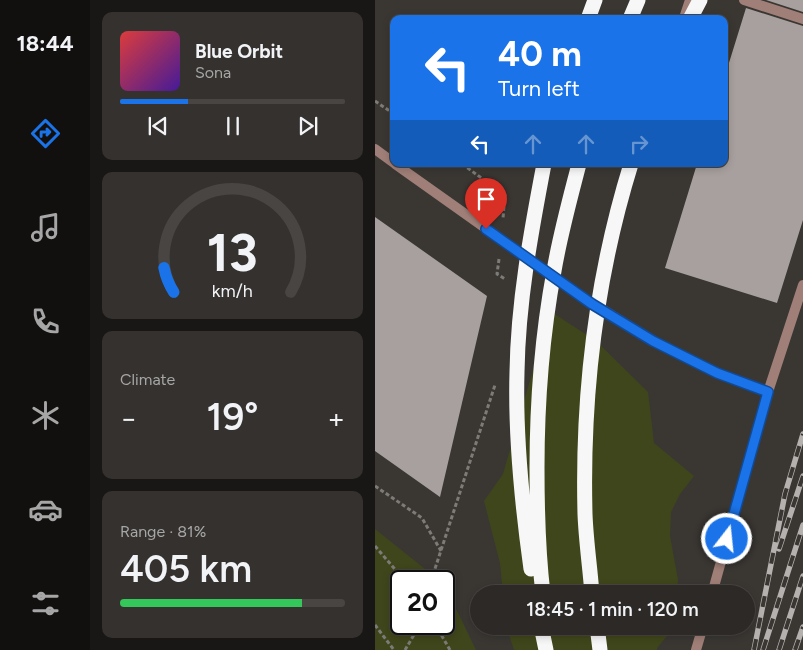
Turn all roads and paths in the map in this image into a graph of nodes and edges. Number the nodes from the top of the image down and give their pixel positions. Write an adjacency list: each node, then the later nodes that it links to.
1 (595, 0): 6 (highway)
2 (639, 0): 7 (highway)
3 (690, 0): 8 (street)
4 (700, 0): 9 (highway)
5 (744, 0): 10 (street)
6 (589, 15)
7 (632, 15)
8 (685, 15)
9 (692, 15)
10 (803, 19)
11 (375, 101): 12 (path)
12 (390, 111)
13 (375, 149): 14 (street)
14 (390, 160)
15 (401, 167): 25 (street)
16 (466, 167): 21 (path)
17 (543, 167): 33 (highway, bridge)
18 (578, 167): 34 (highway, bridge)
19 (630, 167): 35 (highway, bridge)
20 (636, 167): 25 (street)
21 (503, 214)
22 (499, 265): 23 (path)
23 (512, 285)
24 (803, 285): 27 (street)
25 (592, 304): 27 (street)
26 (497, 380): 30 (path)
27 (768, 392): 36 (street)
28 (375, 486): 30 (path)
29 (375, 546): 31 (path)
30 (441, 552): 32 (path)
31 (396, 570)
32 (435, 570)
33 (533, 585)
34 (542, 585)
35 (591, 585)
36 (714, 585)
37 (375, 625): 44 (path)
38 (414, 635): 45 (path)
39 (441, 635): 46 (path)
40 (543, 635): 47 (highway)
41 (548, 635): 48 (highway)
42 (598, 635): 49 (highway)
43 (700, 635): 50 (street)
44 (395, 650)
45 (405, 650)
46 (449, 650)
47 (546, 650)
48 (550, 650)
49 (600, 650)
50 (696, 650)

